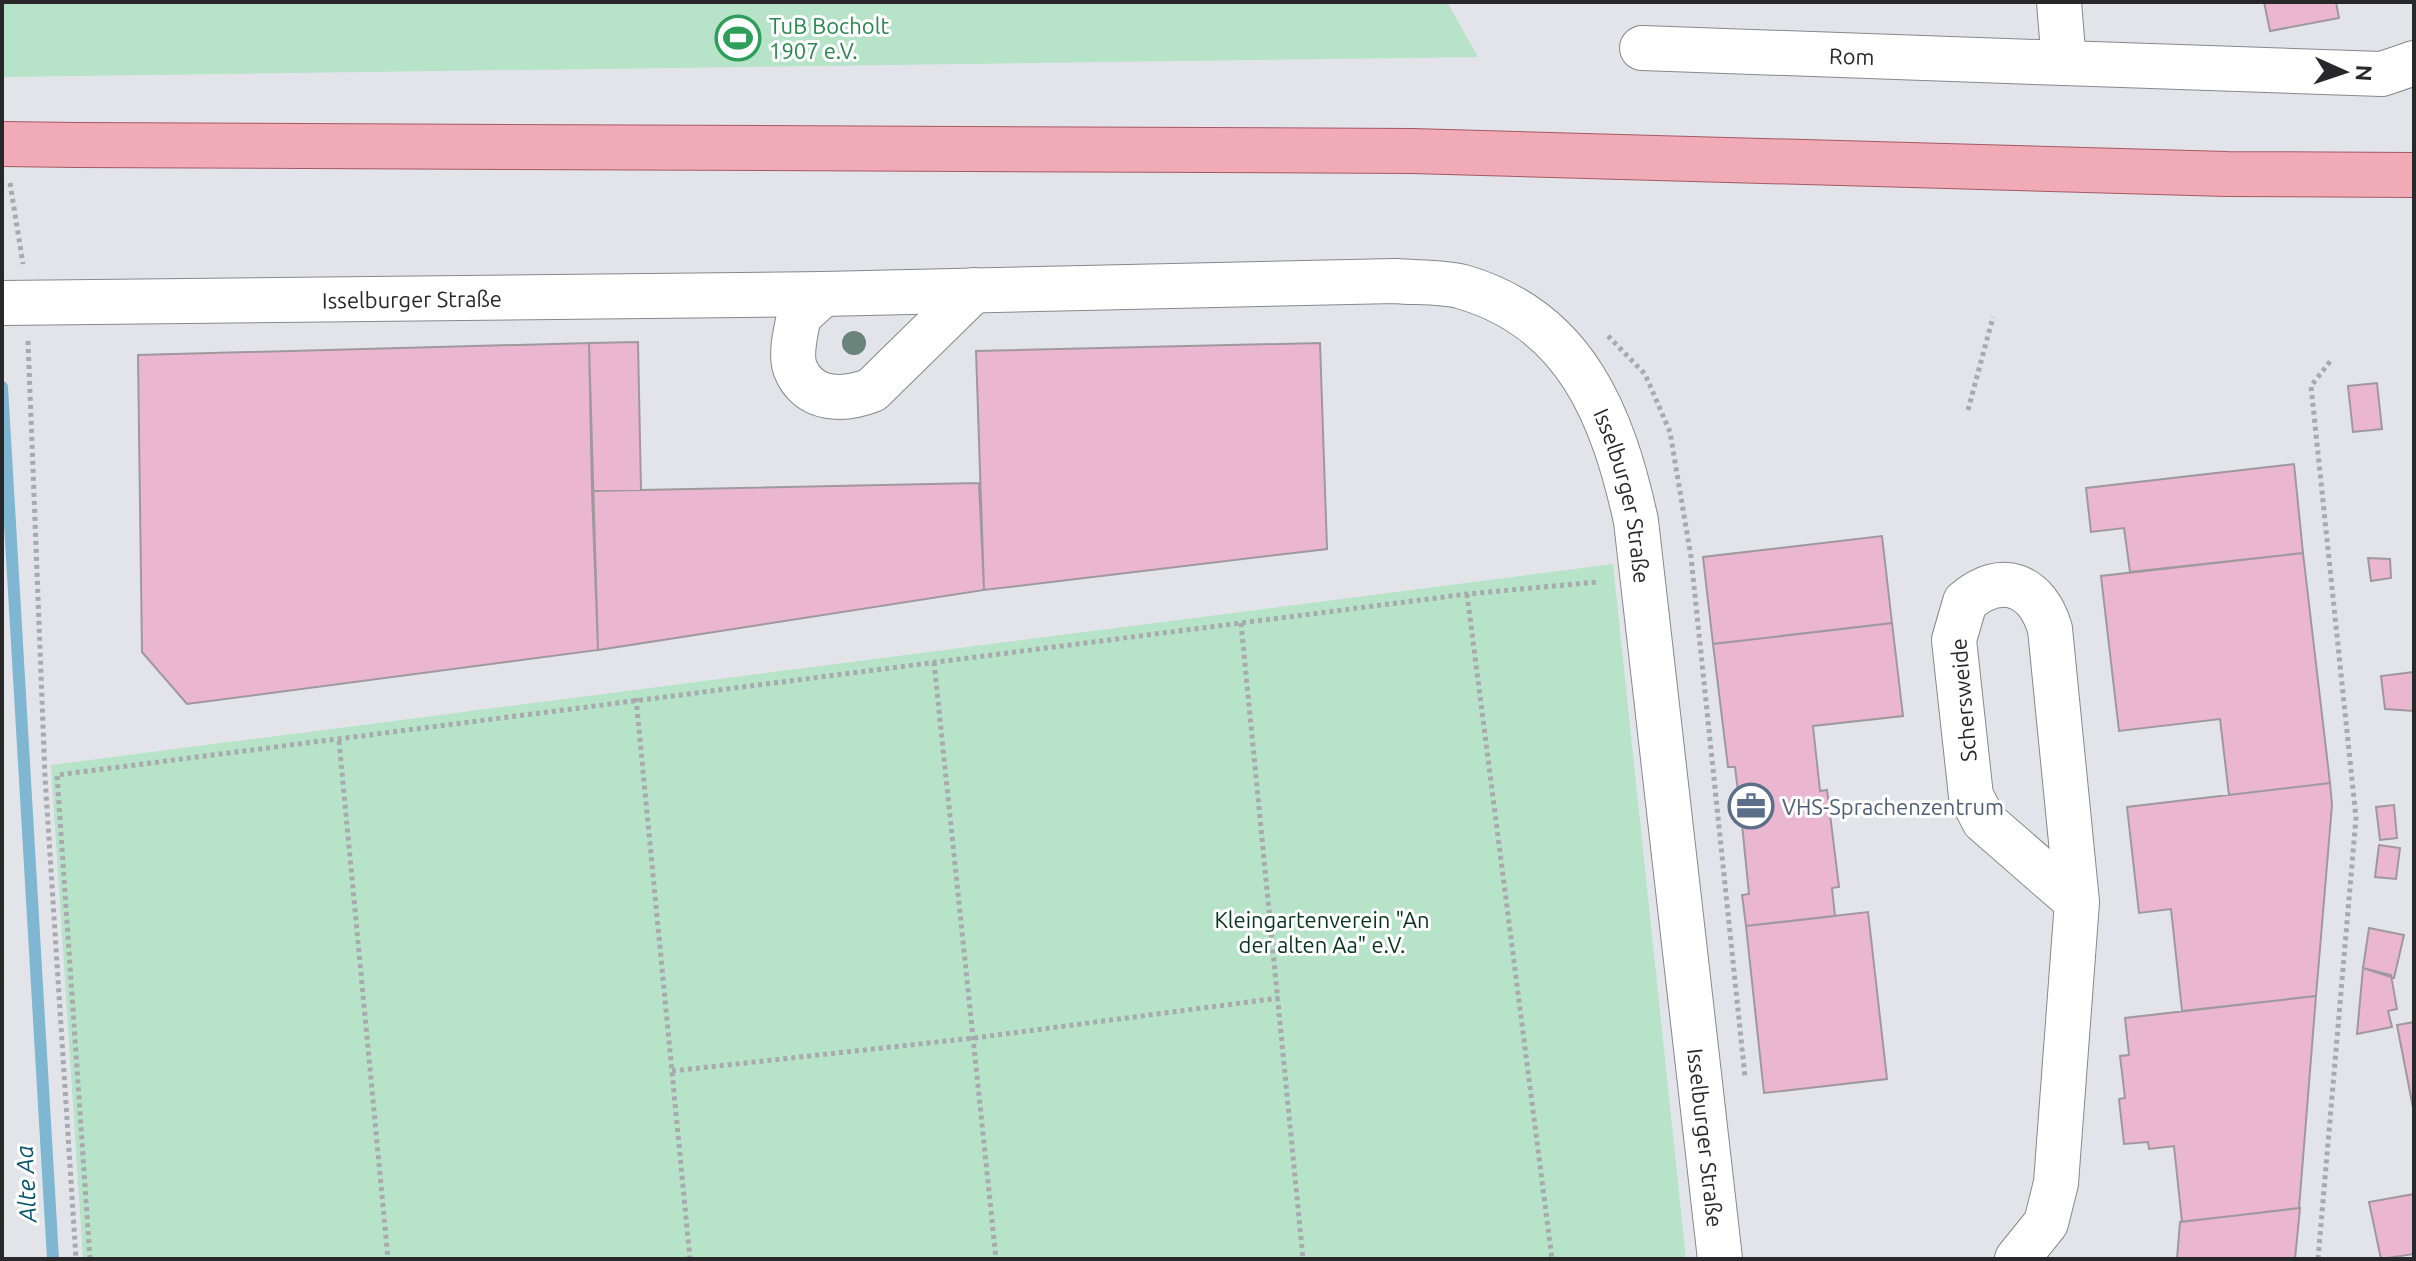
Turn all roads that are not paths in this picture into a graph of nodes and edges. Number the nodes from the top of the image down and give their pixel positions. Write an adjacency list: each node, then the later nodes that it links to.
1 (2059, 2): 3 (street)
2 (1642, 48): 3 (street, Rom)
3 (2064, 63): 4 (street, Rom)
4 (2414, 63)
5 (6, 160): 6 (main road, bridge)
6 (2414, 175)
7 (974, 290): 8 (street, Isselburger Straße); 8 (street); 11 (street, Isselburger Straße)
8 (823, 294): 9 (street, Isselburger Straße)
9 (14, 302)
10 (2077, 902): 10 (street, Schersweide); 12 (street, Schersweide)
11 (1720, 1259)
12 (2017, 1259)

